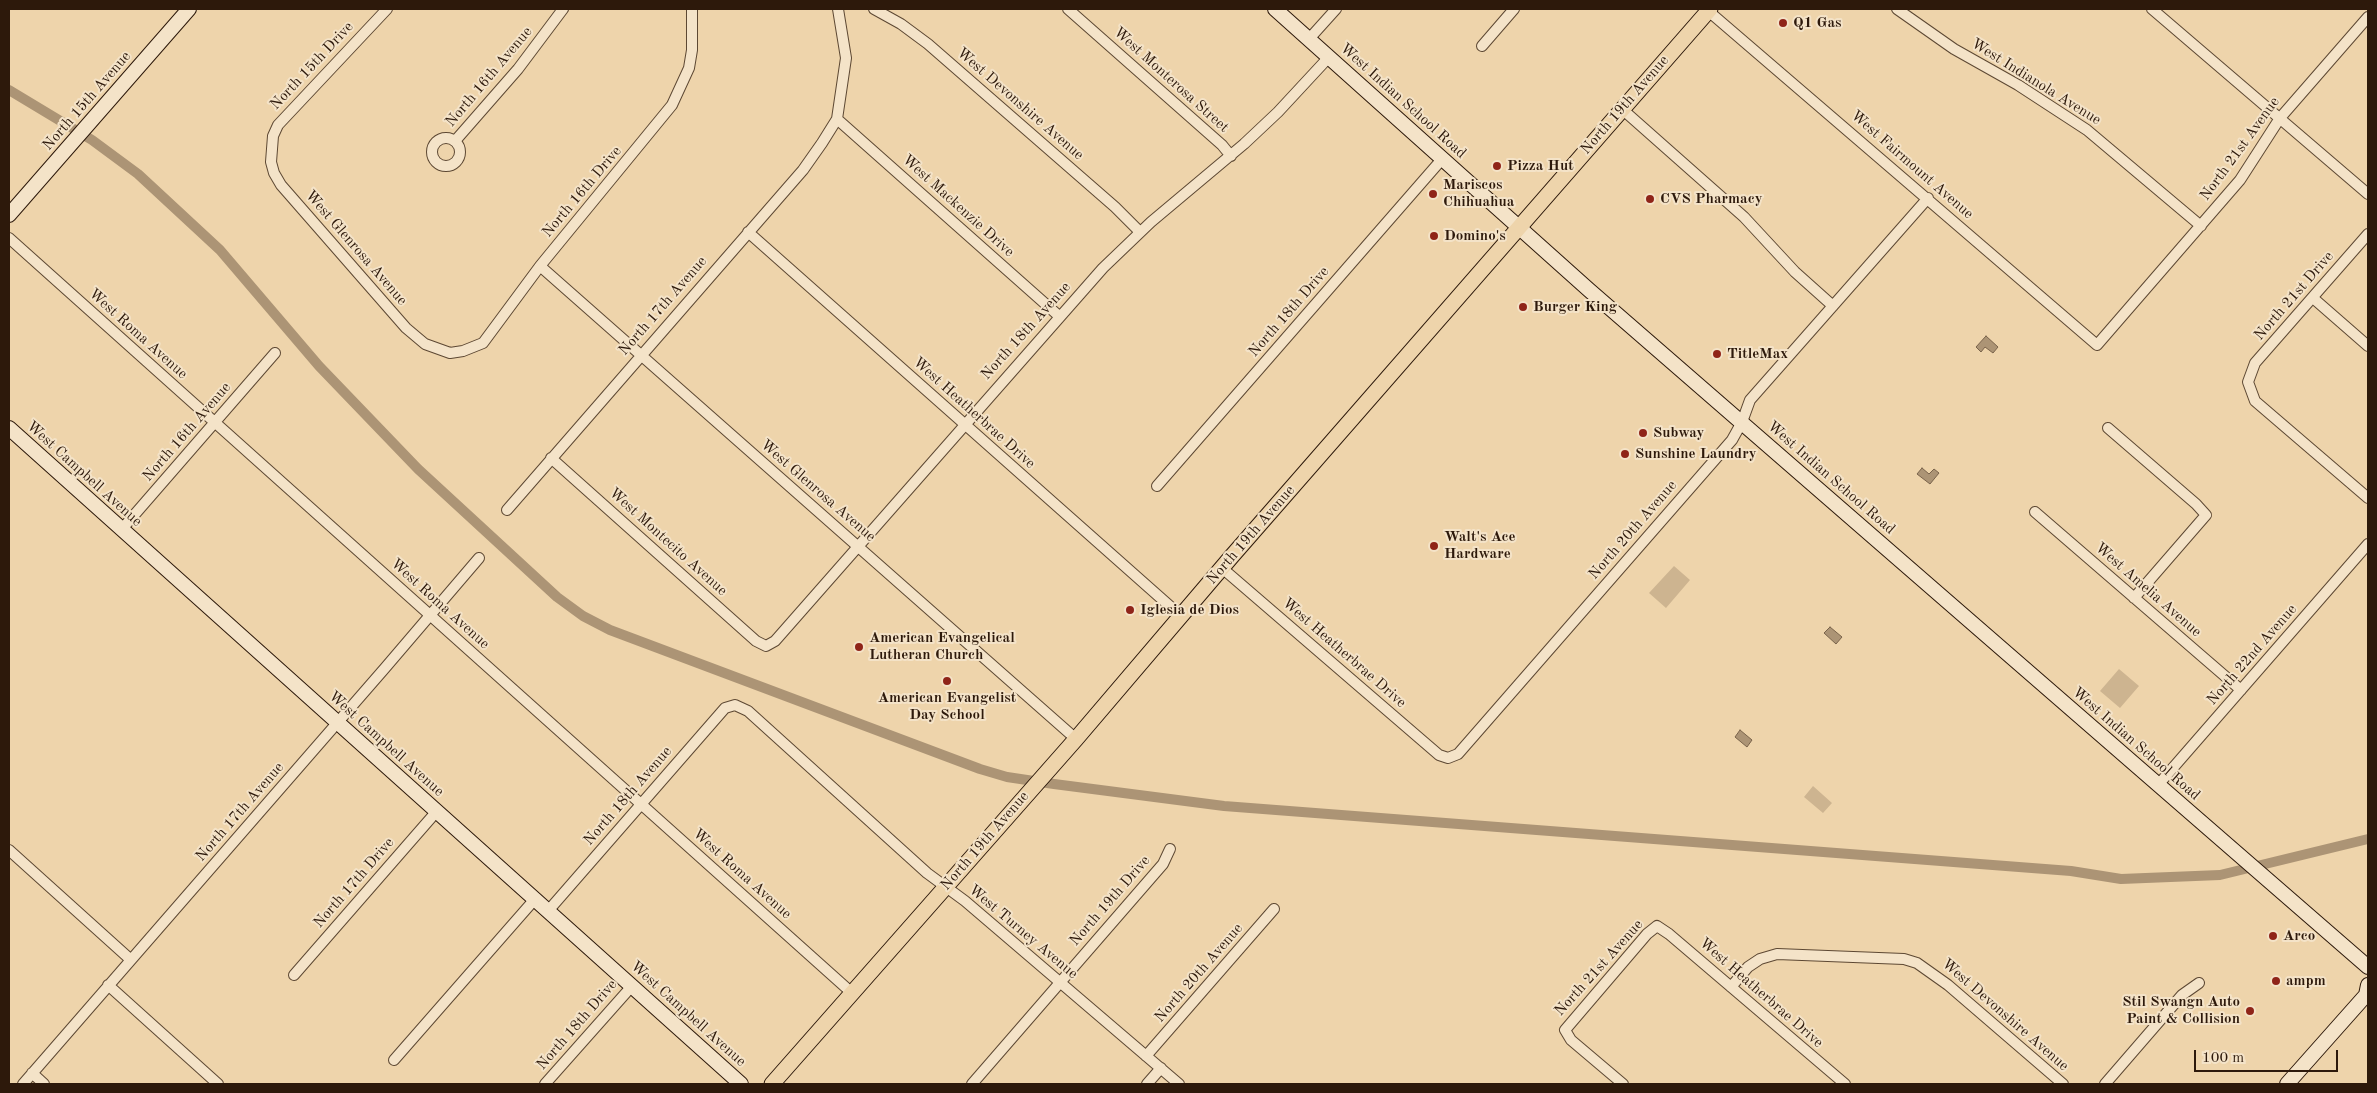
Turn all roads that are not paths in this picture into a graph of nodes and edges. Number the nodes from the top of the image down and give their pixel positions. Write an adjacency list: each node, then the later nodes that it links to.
1 (189, 9): 27 (main road, North 15th Avenue)
2 (387, 9): 22 (street, North 15th Drive)
3 (563, 9): 21 (street, North 16th Avenue)
4 (692, 9): 34 (street, North 16th Drive)
5 (838, 9): 20 (street)
6 (874, 9): 31 (street, West Devonshire Avenue)
7 (1068, 9): 23 (street, West Monterosa Street)
8 (1275, 9): 15 (main road, West Indian School Road)
9 (1336, 9): 15 (street)
10 (1514, 9): 16 (street)
11 (1708, 9): 18 (main road, North 19th Avenue); 26 (street, West Fairmount Avenue)
12 (1897, 9): 28 (street, West Indianola Avenue)
13 (2152, 9): 19 (street)
14 (2368, 17): 19 (street, North 21st Avenue)
15 (1309, 39): 17 (main road, West Indian School Road)
16 (1482, 46)
17 (1329, 57): 23 (street, North 18th Avenue); 24 (main road, West Indian School Road)
18 (1622, 109): 29 (main road, North 19th Avenue); 36 (street)
19 (2280, 118): 25 (street); 28 (street, North 21st Avenue)
20 (837, 119): 30 (street, North 17th Avenue); 37 (street, West Mackenzie Drive)
21 (455, 141)
22 (271, 151): 40 (street, West Glenrosa Avenue)
23 (1231, 156): 31 (street, North 18th Avenue)
24 (1443, 158): 29 (main road, West Indian School Road); 49 (street, North 18th Drive)
25 (2368, 194)
26 (1928, 198): 36 (street, North 20th Avenue); 38 (street, West Fairmount Avenue)
27 (9, 215)
28 (2201, 226): 38 (street, North 21st Avenue)
29 (1519, 227): 43 (main road, West Indian School Road); 57 (main road, North 19th Avenue)
30 (748, 232): 42 (street, North 17th Avenue); 45 (street, West Heatherbrae Drive)
31 (1140, 232): 37 (street, North 18th Avenue)
32 (2368, 234): 35 (street, North 21st Drive)
33 (9, 238): 44 (street, West Roma Avenue)
34 (540, 266): 40 (street, North 16th Drive); 42 (street, West Glenrosa Avenue)
35 (2314, 298): 39 (street); 50 (street, North 21st Drive)
36 (1833, 306): 43 (street, North 20th Avenue)
37 (1058, 316): 45 (street, North 18th Avenue)
38 (2097, 345)
39 (2368, 346)
40 (440, 350)
41 (274, 354): 44 (street, North 16th Avenue)
42 (640, 354): 48 (street, North 17th Avenue); 55 (street, West Glenrosa Avenue)
43 (1742, 422): 66 (street, North 20th Avenue); 67 (main road, West Indian School Road)
44 (214, 423): 53 (street, North 16th Avenue); 59 (street, West Roma Avenue)
45 (964, 424): 55 (street, North 18th Avenue); 60 (street, West Heatherbrae Drive)
46 (9, 428): 53 (main road, West Campbell Avenue)
47 (2108, 428): 58 (street)
48 (551, 458): 51 (street, North 17th Avenue); 61 (street, West Montecito Avenue)
49 (1157, 486)
50 (2368, 498)
51 (507, 510)
52 (2035, 512): 58 (street, West Amelia Avenue)
53 (122, 530): 64 (main road, West Campbell Avenue)
54 (2368, 544): 62 (street, North 22nd Avenue)
55 (858, 547): 61 (street, North 18th Avenue); 65 (street, West Glenrosa Avenue)
56 (479, 558): 59 (street, North 17th Avenue)
57 (1222, 568): 60 (main road, North 19th Avenue); 66 (street, West Heatherbrae Drive)
58 (2134, 598): 62 (street, West Amelia Avenue)
59 (431, 615): 64 (street, North 17th Avenue); 68 (street, West Roma Avenue)
60 (1181, 616): 65 (main road, North 19th Avenue)
61 (766, 646)
62 (2241, 690): 67 (street, North 22nd Avenue)
63 (735, 705): 68 (street, North 18th Avenue); 72 (street, West Turney Avenue)
64 (338, 722): 69 (main road, West Campbell Avenue); 77 (street, North 17th Avenue)
65 (1076, 739): 72 (main road, North 19th Avenue)
66 (1448, 758)
67 (2158, 785): 78 (main road, West Indian School Road)
68 (641, 804): 75 (street, North 18th Avenue); 86 (street, West Roma Avenue)
69 (437, 812): 73 (main road, West Campbell Avenue); 79 (street, North 17th Drive)
70 (1170, 849): 80 (street, North 19th Drive)
71 (9, 850): 77 (street)
72 (946, 887): 80 (street, West Turney Avenue); 86 (main road, North 19th Avenue)
73 (535, 899): 75 (main road, West Campbell Avenue); 88 (street)
74 (1274, 909): 87 (street, North 20th Avenue)
75 (548, 911): 84 (main road, West Campbell Avenue)
76 (1657, 926): 85 (street, West Heatherbrae Drive); 91 (street, North 21st Avenue)
77 (131, 960): 82 (street, North 17th Avenue)
78 (2368, 967)
79 (294, 975)
80 (1060, 982): 87 (street, West Turney Avenue); 98 (street, North 19th Drive)
81 (2199, 983): 103 (street)
82 (108, 985): 90 (street, North 17th Avenue); 94 (street)
83 (2368, 985): 104 (main road)
84 (632, 986): 95 (street, North 18th Drive); 96 (main road, West Campbell Avenue)
85 (1731, 987): 101 (street, West Heatherbrae Drive); 102 (street, West Devonshire Avenue)
86 (852, 993): 97 (main road, North 19th Avenue)
87 (1146, 1056): 89 (street, West Turney Avenue)
88 (394, 1060)
89 (1161, 1068): 99 (street); 100 (street, West Turney Avenue)
90 (32, 1073): 92 (street, North 17th Avenue); 93 (street)
91 (1616, 1082)
92 (22, 1084)
93 (44, 1084)
94 (218, 1084)
95 (545, 1084)
96 (742, 1084)
97 (772, 1084)
98 (972, 1084)
99 (1147, 1084)
100 (1180, 1084)
101 (1845, 1084)
102 (2063, 1084)
103 (2106, 1084)
104 (2287, 1084)

